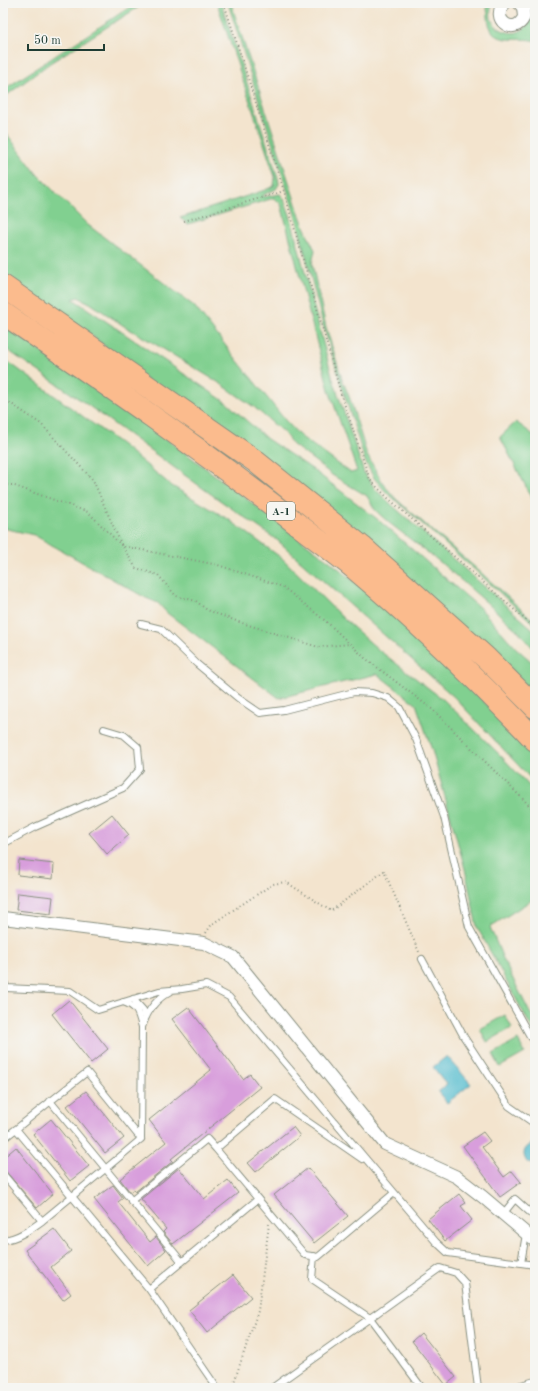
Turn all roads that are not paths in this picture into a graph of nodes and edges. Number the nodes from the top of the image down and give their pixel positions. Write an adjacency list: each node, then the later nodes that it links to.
1 (505, 3): 2 (street)
2 (526, 5)
3 (3, 286): 6 (highway, A-1)
4 (3, 313): 8 (highway, A-1)
5 (141, 624): 18 (lane)
6 (535, 708)
7 (104, 729): 9 (lane)
8 (535, 740)
9 (3, 844)
10 (3, 918): 32 (street)
11 (422, 959): 20 (lane)
12 (3, 975): 15 (lane)
13 (173, 990): 14 (lane); 16 (lane); 25 (lane)
14 (134, 999): 15 (lane); 16 (lane)
15 (123, 1002): 17 (lane)
16 (145, 1016): 17 (lane)
17 (142, 1027): 22 (lane)
18 (535, 1042)
19 (50, 1101): 21 (lane); 22 (lane); 26 (lane)
20 (535, 1124)
21 (16, 1129): 23 (lane); 29 (lane)
22 (141, 1139): 26 (lane)
23 (3, 1140)
24 (216, 1149): 25 (lane); 30 (lane); 31 (lane)
25 (370, 1164): 28 (lane)
26 (105, 1170): 29 (lane); 31 (lane)
27 (3, 1174): 34 (lane)
28 (394, 1193): 38 (lane); 40 (lane)
29 (72, 1196): 34 (lane); 42 (lane)
30 (258, 1199): 38 (lane); 39 (lane)
31 (131, 1201): 39 (lane)
32 (503, 1214): 33 (lane); 35 (street)
33 (535, 1217)
34 (42, 1222): 36 (lane)
35 (530, 1237): 40 (lane)
36 (6, 1240): 37 (lane)
37 (3, 1245)
38 (314, 1256): 43 (lane)
39 (182, 1262): 42 (lane)
40 (521, 1264): 41 (lane)
41 (535, 1266)
42 (149, 1289): 45 (lane)
43 (370, 1318): 46 (lane); 47 (lane); 48 (lane)
44 (535, 1381): 49 (lane)
45 (217, 1388)
46 (272, 1388)
47 (422, 1388)
48 (478, 1388)
49 (511, 1388)

